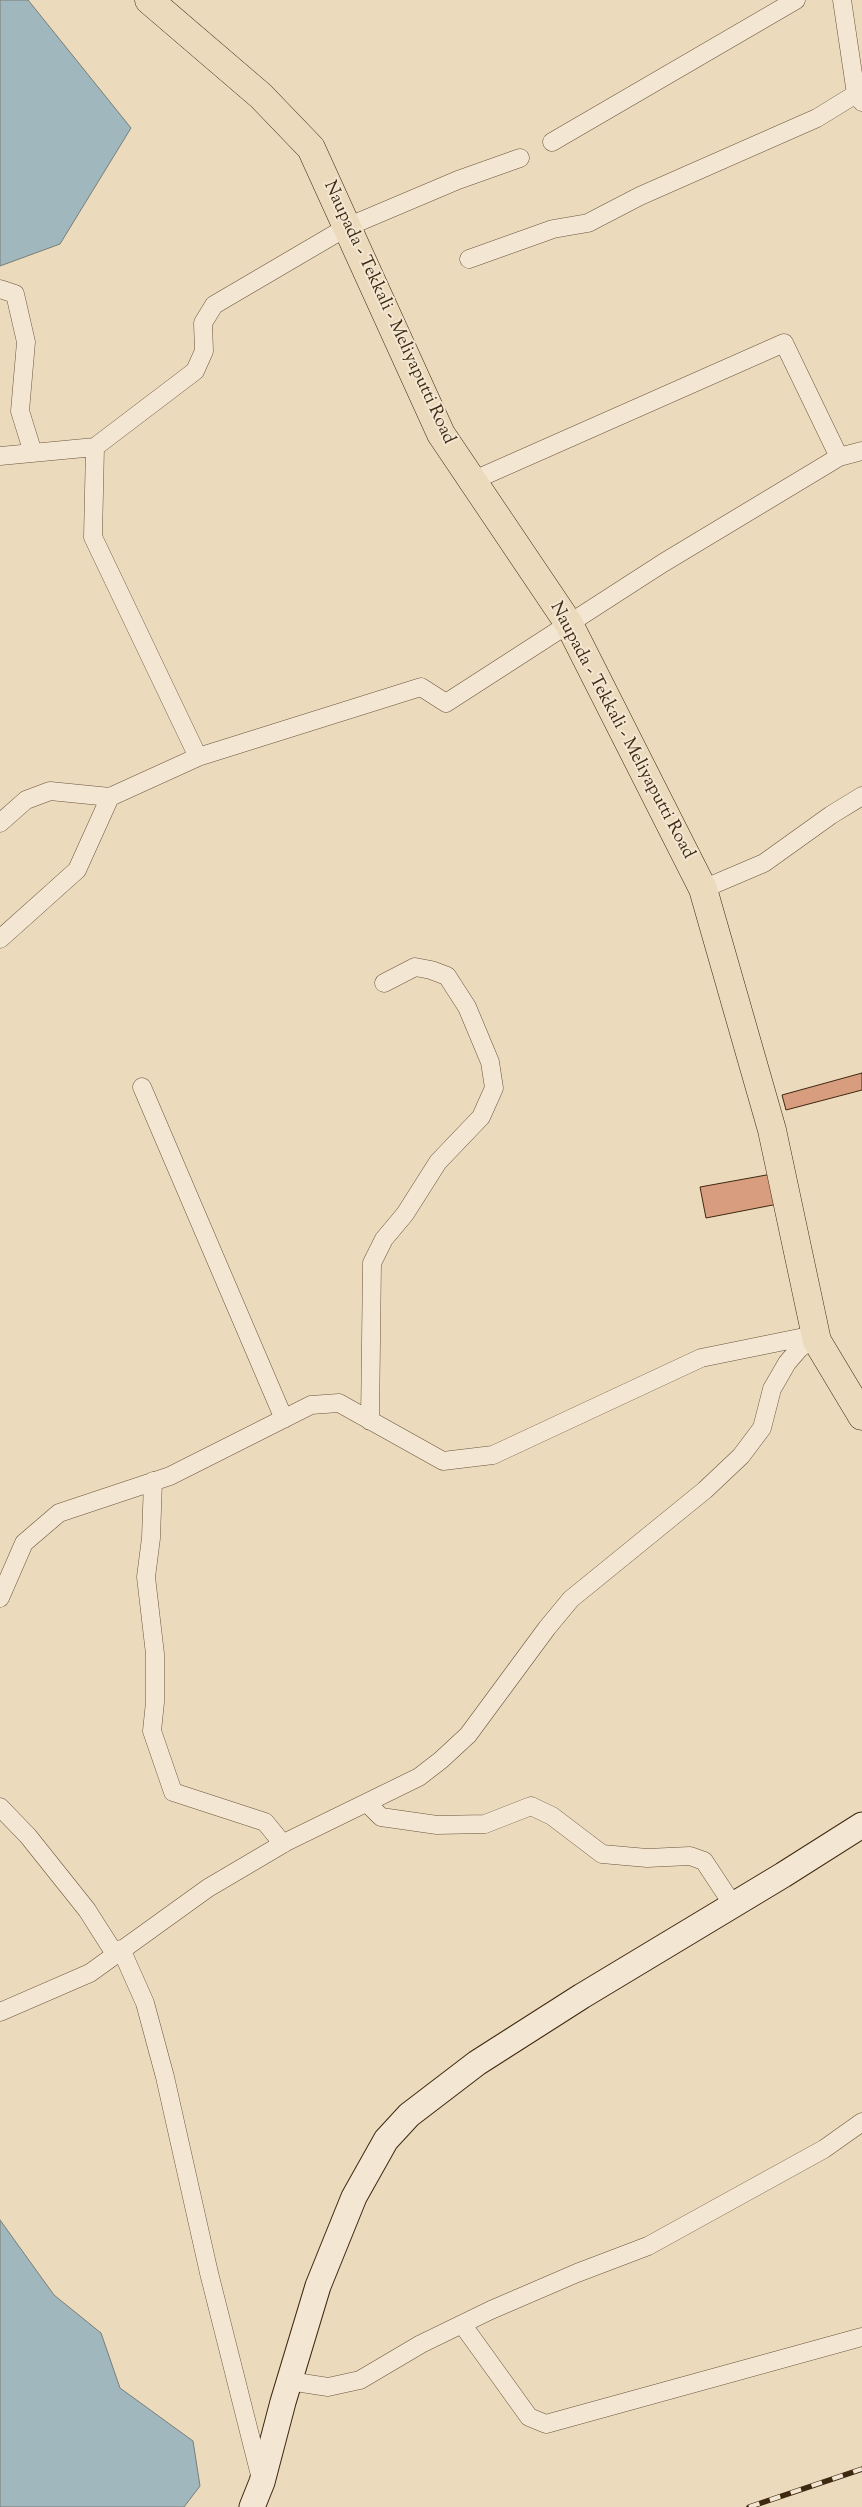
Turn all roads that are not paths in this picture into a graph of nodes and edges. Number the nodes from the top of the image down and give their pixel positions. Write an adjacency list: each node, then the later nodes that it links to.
1 (149, 0): 7 (main road, Naupada - Tekkali - Meliyaputti Road)
2 (796, 0): 5 (street)
3 (842, 0): 4 (street)
4 (859, 98): 8 (street)
5 (552, 142)
6 (520, 158): 7 (street)
7 (347, 228): 10 (street); 15 (main road, Naupada - Tekkali - Meliyaputti Road)
8 (469, 259)
9 (0, 289): 12 (street)
10 (95, 447): 12 (street); 17 (street)
11 (862, 451): 14 (street)
12 (33, 453): 13 (street)
13 (0, 456)
14 (839, 457): 15 (street); 16 (street)
15 (472, 481): 16 (main road, Naupada - Tekkali - Meliyaputti Road)
16 (569, 624): 17 (street); 21 (main road, Naupada - Tekkali - Meliyaputti Road)
17 (198, 758): 19 (street)
18 (862, 796): 21 (street)
19 (110, 797): 20 (street); 22 (street)
20 (0, 823)
21 (703, 889): 25 (main road, Naupada - Tekkali - Meliyaputti Road)
22 (0, 939)
23 (384, 983): 28 (street)
24 (142, 1087): 27 (street)
25 (816, 1335): 26 (main road, Naupada - Tekkali - Meliyaputti Road); 28 (street); 31 (street)
26 (862, 1416)
27 (284, 1418): 28 (street); 29 (street)
28 (370, 1421)
29 (154, 1481): 30 (street); 34 (street)
30 (0, 1598)
31 (367, 1803): 34 (street); 35 (street)
32 (0, 1807): 36 (street)
33 (862, 1825): 35 (main road)
34 (283, 1844): 36 (street)
35 (733, 1905): 41 (main road)
36 (118, 1951): 37 (street); 42 (street)
37 (0, 2012)
38 (862, 2122): 39 (street)
39 (462, 2324): 40 (street); 41 (street)
40 (862, 2337)
41 (289, 2380): 42 (main road)
42 (262, 2482): 43 (main road)
43 (252, 2507)

